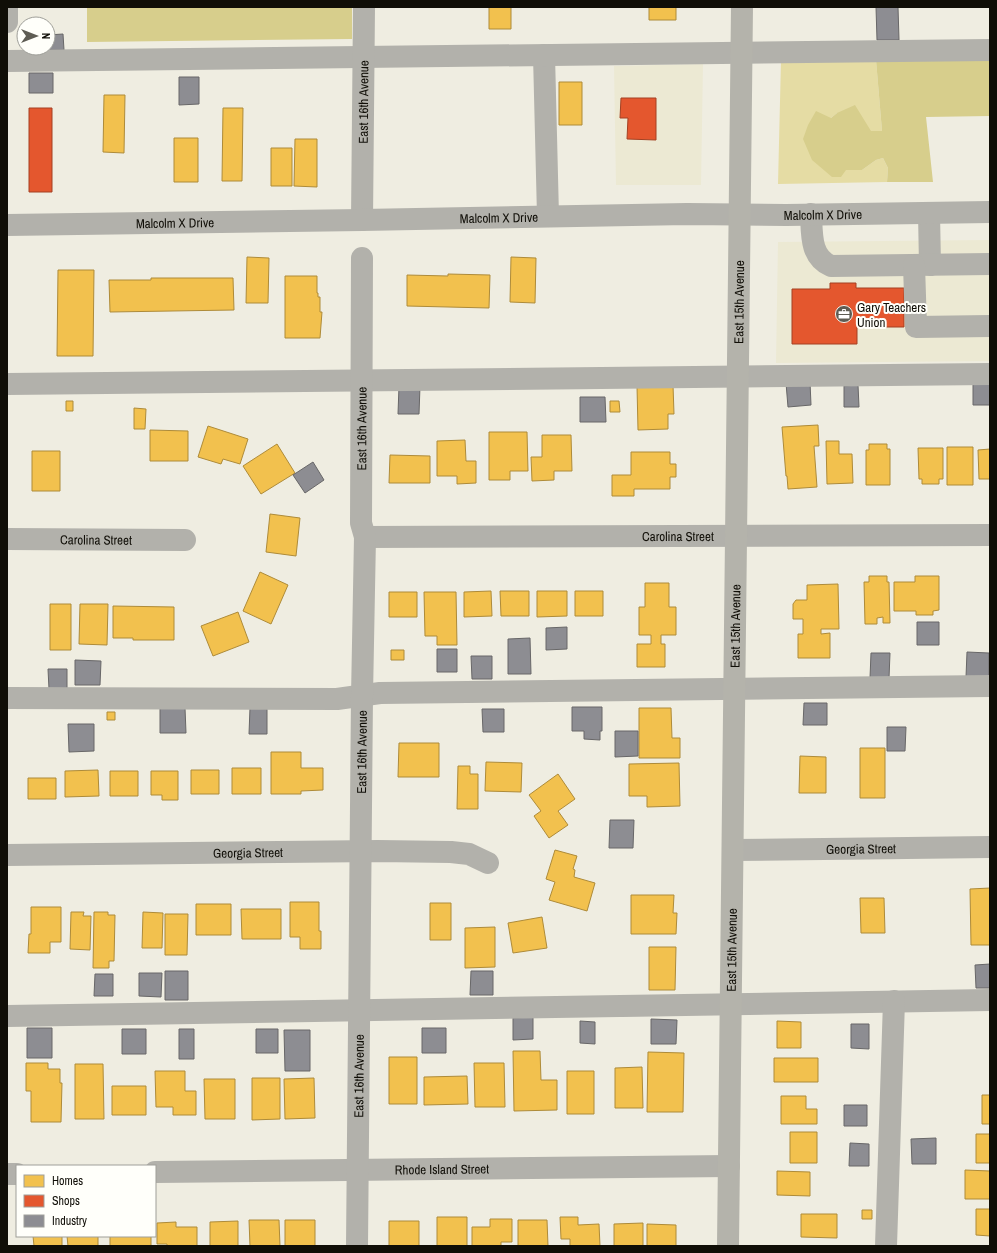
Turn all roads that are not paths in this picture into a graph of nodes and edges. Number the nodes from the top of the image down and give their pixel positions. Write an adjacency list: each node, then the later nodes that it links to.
1 (7, 7): 4 (street)
2 (364, 7): 8 (street, East 16th Avenue)
3 (742, 7): 6 (main road, East 15th Avenue)
4 (7, 22)
5 (990, 50): 6 (street)
6 (741, 53): 7 (street); 12 (main road, East 15th Avenue)
7 (544, 55): 8 (street); 14 (street)
8 (364, 57): 9 (street); 15 (street, East 16th Avenue)
9 (7, 61)
10 (990, 212): 11 (street, Malcolm X Drive)
11 (929, 213): 13 (street, Malcolm X Drive); 19 (street)
12 (740, 214): 13 (street, Malcolm X Drive); 14 (street, Malcolm X Drive); 22 (main road, East 15th Avenue)
13 (811, 214): 19 (street)
14 (548, 216): 15 (street, Malcolm X Drive)
15 (362, 220): 16 (street, Malcolm X Drive)
16 (7, 224)
17 (362, 258): 23 (street, East 16th Avenue)
18 (990, 264): 19 (street)
19 (922, 265): 20 (street)
20 (990, 326)
21 (990, 374): 22 (street)
22 (738, 377): 23 (street); 25 (main road, East 15th Avenue)
23 (362, 381): 24 (street); 27 (street, East 16th Avenue)
24 (7, 384)
25 (736, 535): 26 (street, Carolina Street); 27 (street, Carolina Street); 31 (main road, East 15th Avenue)
26 (990, 535)
27 (365, 537): 32 (street, East 16th Avenue)
28 (7, 538): 29 (street, Carolina Street)
29 (185, 540)
30 (990, 686): 31 (street)
31 (734, 689): 32 (street); 35 (main road, East 15th Avenue)
32 (362, 696): 33 (street); 36 (street, East 16th Avenue)
33 (7, 698)
34 (990, 847): 35 (street, Georgia Street)
35 (732, 850): 41 (main road, East 15th Avenue)
36 (360, 851): 37 (street, Georgia Street); 38 (street, Georgia Street); 42 (street, East 16th Avenue)
37 (7, 855)
38 (488, 862)
39 (990, 1000): 40 (street)
40 (894, 1001): 41 (street); 49 (street)
41 (730, 1005): 42 (street); 44 (main road, East 15th Avenue)
42 (359, 1011): 43 (street); 45 (street, East 16th Avenue)
43 (7, 1016)
44 (729, 1166): 45 (street, Rhode Island Street); 48 (main road, East 15th Avenue)
45 (358, 1170): 46 (street, Rhode Island Street); 47 (street, East 16th Avenue)
46 (156, 1172)
47 (357, 1246)
48 (728, 1246)
49 (886, 1246)

